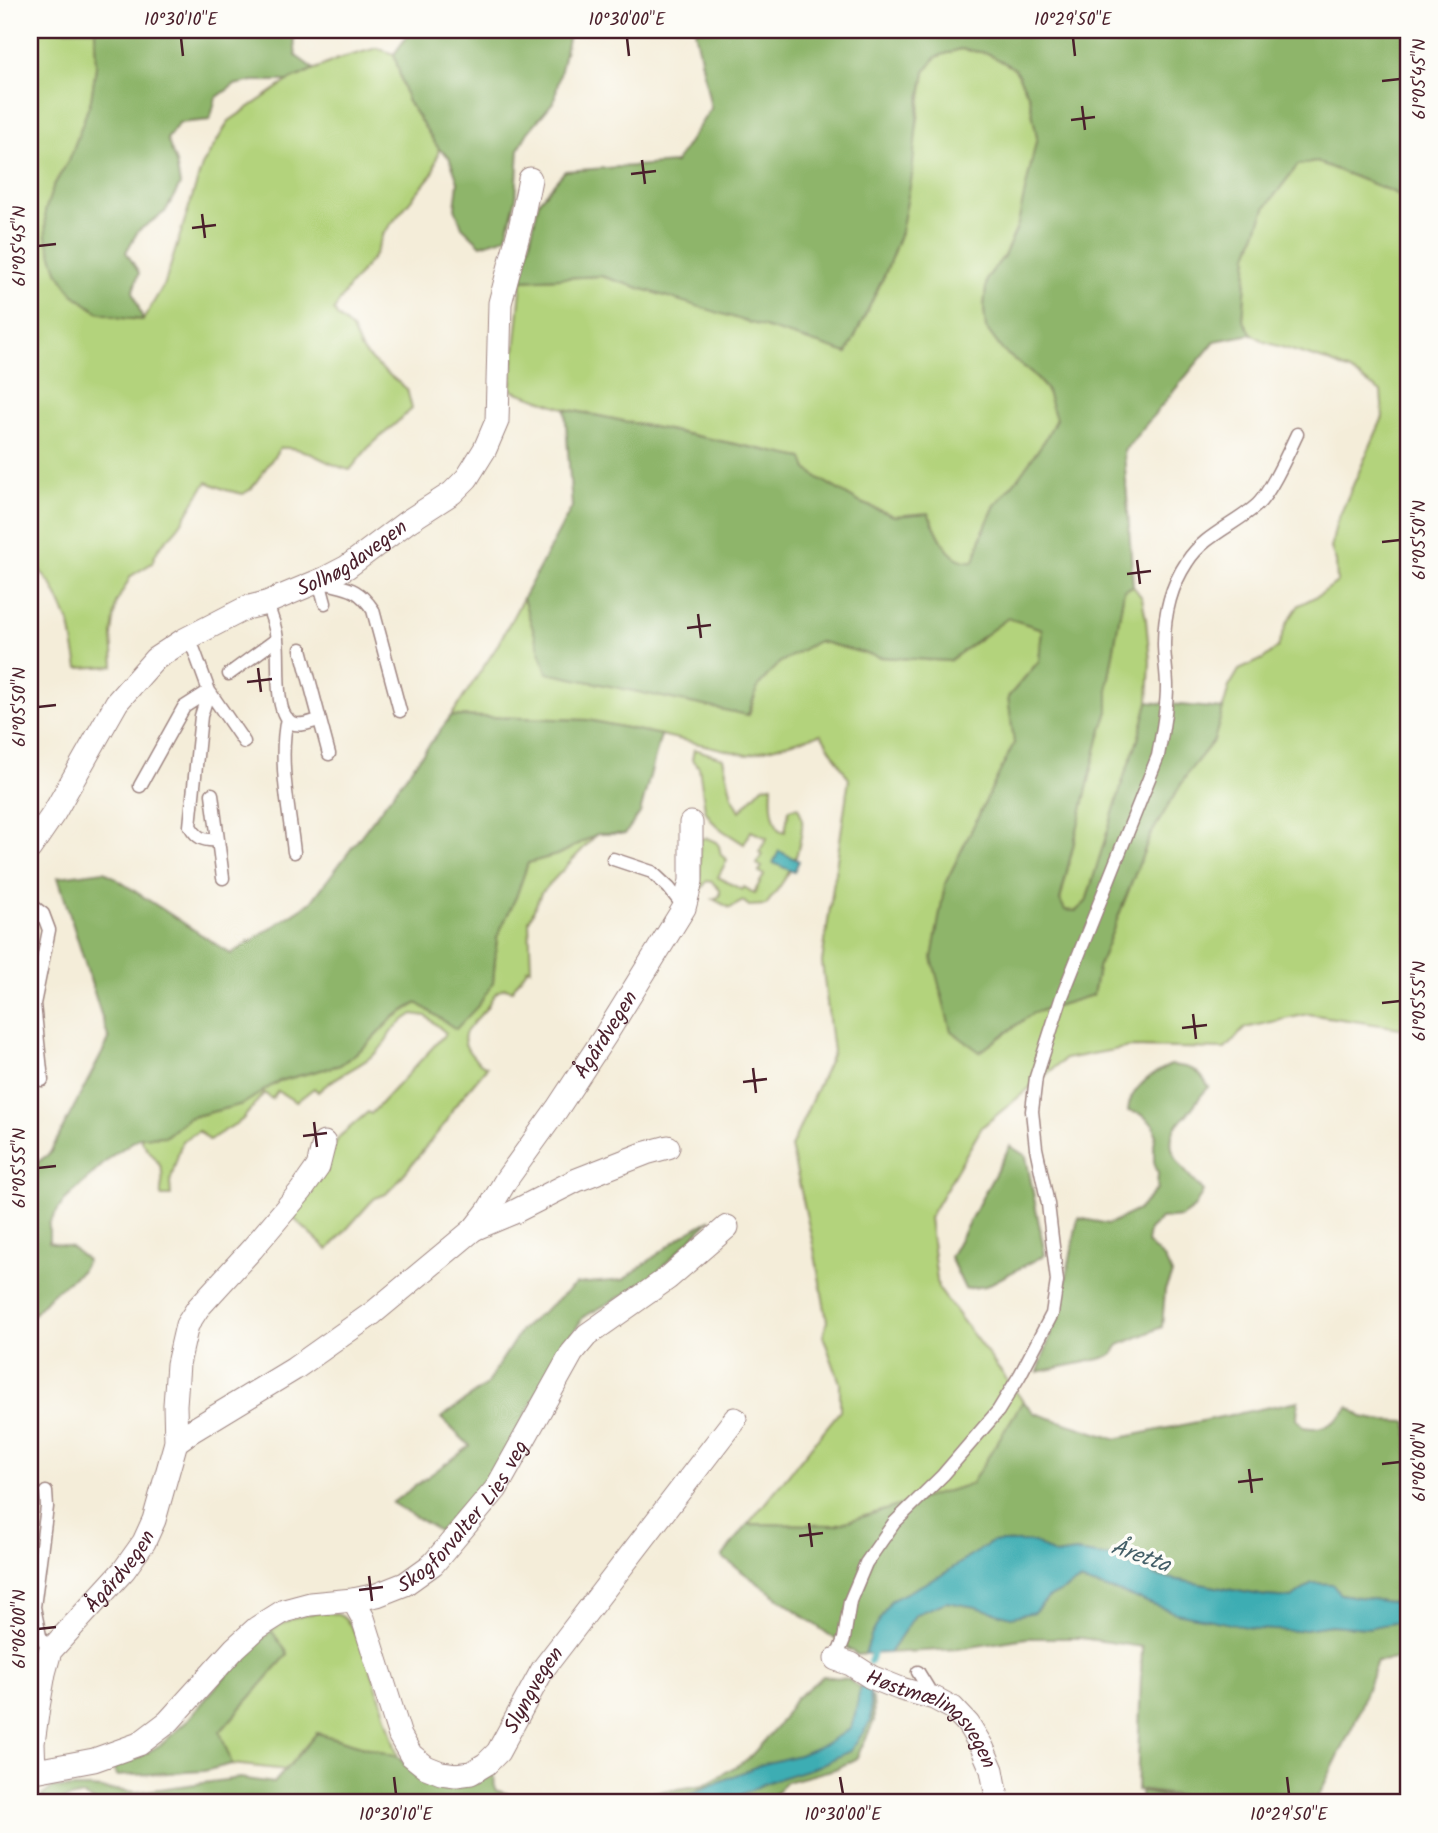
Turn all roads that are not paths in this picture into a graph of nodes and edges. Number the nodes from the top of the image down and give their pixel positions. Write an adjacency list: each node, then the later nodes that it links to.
1 (530, 179): 3 (street, Solhøgdavegen)
2 (1297, 434): 35 (lane)
3 (322, 592): 4 (street, Solhøgdavegen); 10 (lane)
4 (265, 603): 5 (lane); 6 (street, Solhøgdavegen)
5 (277, 639): 8 (lane); 11 (lane)
6 (184, 640): 9 (lane); 19 (street, Solhøgdavegen)
7 (301, 649): 12 (lane)
8 (229, 674)
9 (209, 691): 13 (lane); 15 (lane); 18 (lane)
10 (400, 711)
11 (287, 718): 12 (lane); 20 (lane)
12 (319, 720): 14 (lane)
13 (244, 742)
14 (329, 754)
15 (140, 786)
16 (212, 794): 18 (lane)
17 (691, 823): 24 (street, Ågårdvegen)
18 (217, 840): 22 (lane)
19 (30, 848)
20 (294, 852)
21 (613, 859): 24 (lane)
22 (223, 878)
23 (30, 904): 25 (lane)
24 (684, 908): 29 (street, Ågårdvegen)
25 (42, 1080)
26 (324, 1143): 31 (street, Ågårdvegen)
27 (668, 1147): 29 (street, Ågårdvegen)
28 (727, 1227): 33 (street, Skogforvalter Lies veg)
29 (474, 1229): 31 (street, Ågårdvegen)
30 (735, 1419): 33 (street, Slyngvegen)
31 (176, 1442): 34 (street, Ågårdvegen)
32 (46, 1492): 34 (lane)
33 (353, 1600): 38 (street, Skogforvalter Lies veg)
34 (50, 1651): 38 (street, Ågårdvegen)
35 (836, 1659): 37 (street, Høstmælingsvegen)
36 (918, 1672): 37 (lane)
37 (934, 1698): 39 (street, Høstmælingsvegen)
38 (32, 1772)
39 (998, 1803)

